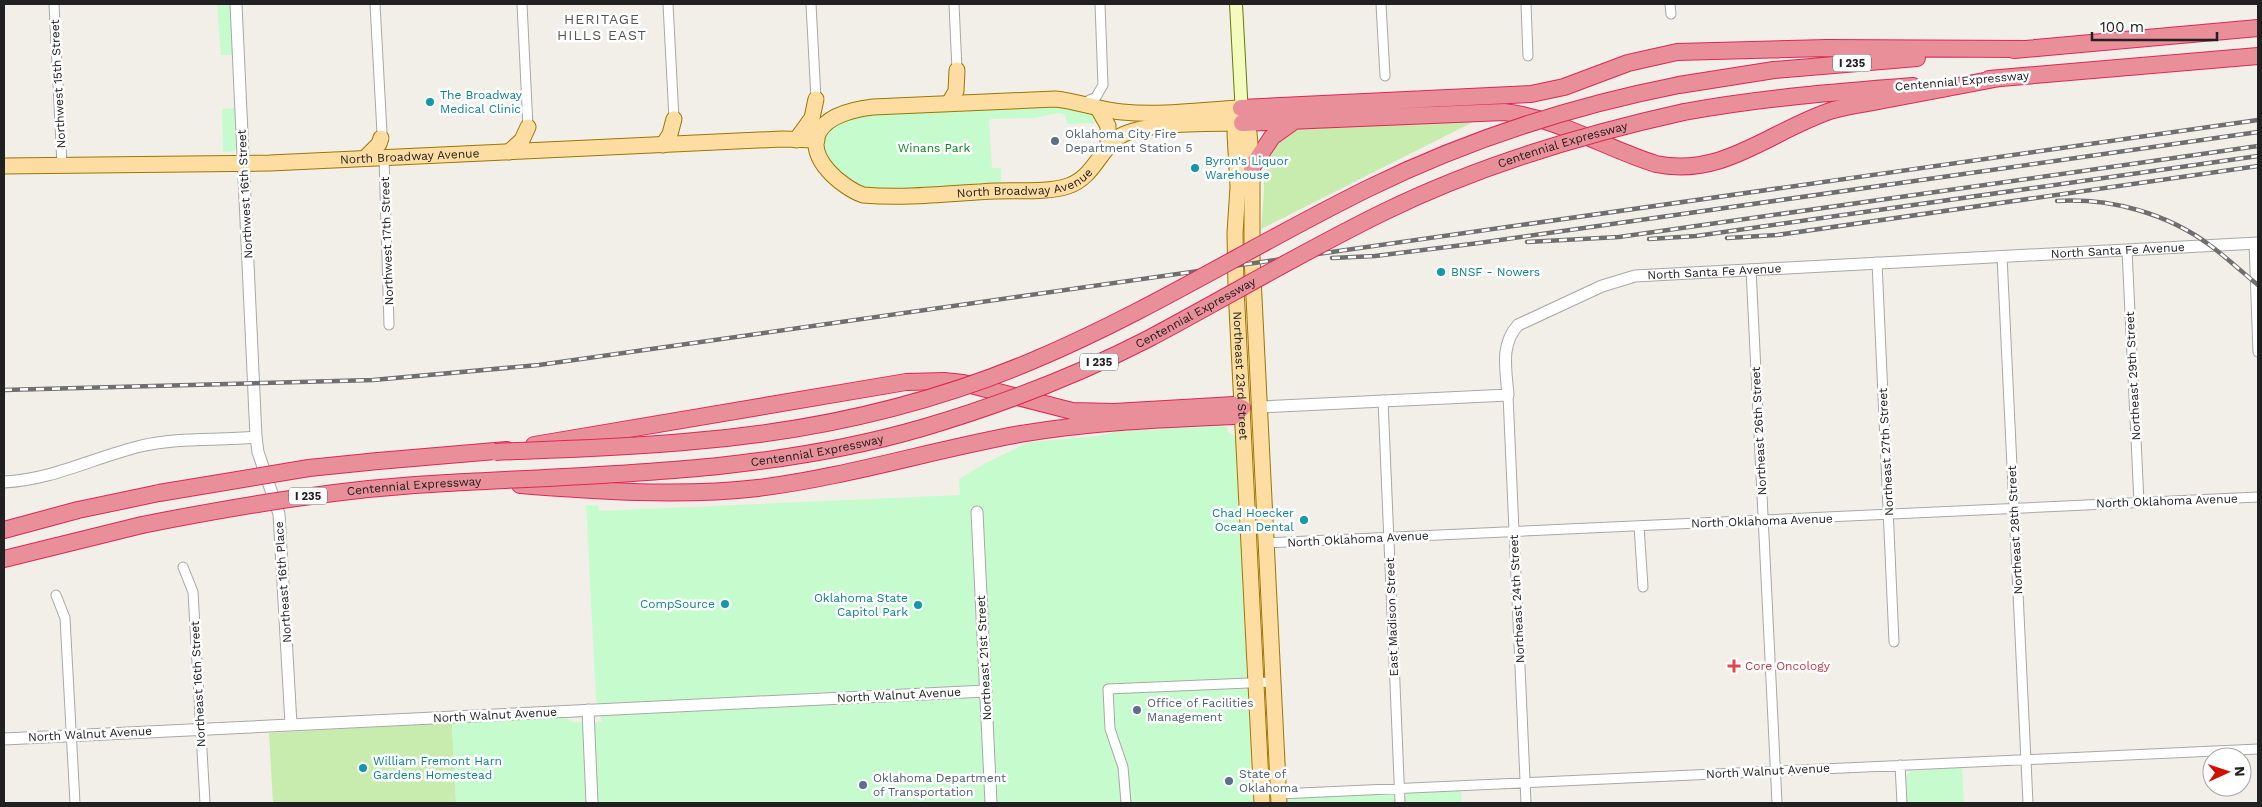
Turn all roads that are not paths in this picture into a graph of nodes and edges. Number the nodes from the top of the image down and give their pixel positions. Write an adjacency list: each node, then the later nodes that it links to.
1 (54, 4): 38 (street, Northwest 15th Street)
2 (236, 4): 37 (street, Northwest 16th Street)
3 (376, 4): 29 (street)
4 (522, 4): 28 (street)
5 (668, 4): 26 (street)
6 (811, 4): 21 (street)
7 (954, 4): 18 (street)
8 (1100, 4): 23 (street)
9 (1236, 4): 25 (main road)
10 (1381, 4): 19 (street)
11 (1526, 4): 16 (street)
12 (1670, 4): 13 (street)
13 (1671, 14)
14 (2258, 28): 15 (highway, Centennial Expressway / I 235)
15 (2025, 49): 25 (highway); 54 (highway, Centennial Expressway / I 235, bridge)
16 (1528, 56)
17 (2258, 56): 20 (highway, Centennial Expressway / I 235)
18 (957, 70): 22 (main road)
19 (1385, 76)
20 (2000, 78): 27 (highway); 56 (highway, Centennial Expressway / I 235, bridge)
21 (816, 99): 30 (main road)
22 (949, 103): 23 (main road); 31 (main road)
23 (1082, 104): 24 (main road)
24 (1099, 110): 25 (main road); 33 (main road)
25 (1242, 116): 27 (highway); 33 (main road, North Broadway Avenue); 40 (main road, Northeast 23rd Street); 52 (main road, Northeast 23rd Street)
26 (674, 119): 32 (main road)
27 (1294, 122): 40 (highway)
28 (528, 126): 34 (main road)
29 (381, 138): 36 (main road)
30 (796, 140): 31 (main road, North Broadway Avenue); 32 (main road, North Broadway Avenue)
31 (817, 140): 33 (main road, North Broadway Avenue)
32 (663, 145): 34 (main road, North Broadway Avenue)
33 (1108, 147)
34 (509, 152): 35 (main road, North Broadway Avenue)
35 (384, 157): 36 (main road, North Broadway Avenue); 46 (street, Northwest 17th Street)
36 (365, 158): 37 (main road, North Broadway Avenue)
37 (244, 163): 38 (main road, North Broadway Avenue); 48 (street, Northwest 16th Street)
38 (62, 165): 39 (main road, North Broadway Avenue)
39 (4, 166)
40 (1252, 167): 51 (main road, Northeast 23rd Street)
41 (2256, 243): 42 (street, North Santa Fe Avenue); 47 (street)
42 (2127, 250): 43 (street, North Santa Fe Avenue); 58 (street, Northeast 29th Street)
43 (2002, 256): 44 (street, North Santa Fe Avenue); 59 (street, Northeast 28th Street)
44 (1877, 262): 45 (street, North Santa Fe Avenue); 61 (street, Northeast 27th Street)
45 (1751, 269): 49 (street, North Santa Fe Avenue); 62 (street, Northeast 26th Street)
46 (389, 325)
47 (2258, 352)
48 (255, 384): 53 (street, Northeast 16th Place)
49 (1508, 395): 50 (street); 65 (street, Northeast 24th Street)
50 (1383, 400): 51 (street); 66 (street, East Madison Street)
51 (1260, 407): 52 (main road); 67 (main road, Northeast 23rd Street)
52 (1242, 408): 54 (highway, bridge); 56 (highway, bridge); 73 (main road, Northeast 23rd Street)
53 (256, 437): 55 (street); 77 (street, Northeast 16th Place)
54 (495, 452): 64 (highway, Centennial Expressway / I 235, bridge)
55 (4, 482)
56 (476, 482): 68 (highway, Centennial Expressway / I 235, bridge)
57 (2258, 497): 58 (street, North Oklahoma Avenue)
58 (2139, 502): 59 (street, North Oklahoma Avenue)
59 (2013, 509): 61 (street, North Oklahoma Avenue); 82 (street, Northeast 28th Street)
60 (977, 512): 75 (street, Northeast 21st Street)
61 (1888, 515): 62 (street, North Oklahoma Avenue); 72 (street, Northeast 27th Street)
62 (1763, 521): 63 (street, North Oklahoma Avenue); 84 (street, Northeast 26th Street)
63 (1639, 526): 65 (street, North Oklahoma Avenue); 70 (street)
64 (4, 530)
65 (1513, 533): 66 (street, North Oklahoma Avenue); 85 (street, Northeast 24th Street)
66 (1389, 538): 67 (street, North Oklahoma Avenue); 86 (street, East Madison Street)
67 (1266, 543): 74 (main road, Northeast 23rd Street)
68 (4, 559)
69 (184, 567): 78 (street, Northeast 16th Street)
70 (1642, 587)
71 (56, 595): 79 (street)
72 (1894, 642)
73 (1255, 682): 74 (street); 92 (street); 93 (main road, Northeast 23rd Street)
74 (1273, 682): 87 (main road, Northeast 23rd Street)
75 (986, 691): 76 (street, North Walnut Avenue); 91 (street, Northeast 21st Street)
76 (588, 710): 77 (street, North Walnut Avenue); 90 (street)
77 (291, 724): 78 (street, North Walnut Avenue)
78 (200, 729): 79 (street, North Walnut Avenue); 89 (street, Northeast 16th Street)
79 (72, 735): 80 (street, North Walnut Avenue); 88 (street)
80 (4, 738)
81 (2258, 749): 82 (street, North Walnut Avenue)
82 (2026, 760): 83 (street, North Walnut Avenue); 98 (street, Northeast 28th Street)
83 (1900, 765): 84 (street, North Walnut Avenue); 97 (street)
84 (1775, 770): 85 (street, North Walnut Avenue); 96 (street, Northeast 26th Street)
85 (1525, 782): 86 (street, North Walnut Avenue); 95 (street, Northeast 24th Street)
86 (1400, 788): 87 (street, North Walnut Avenue); 94 (street, East Madison Street)
87 (1279, 799)
88 (75, 803)
89 (205, 803)
90 (592, 803)
91 (991, 803)
92 (1126, 803)
93 (1262, 803)
94 (1400, 803)
95 (1526, 803)
96 (1777, 803)
97 (1902, 803)
98 (2028, 803)

